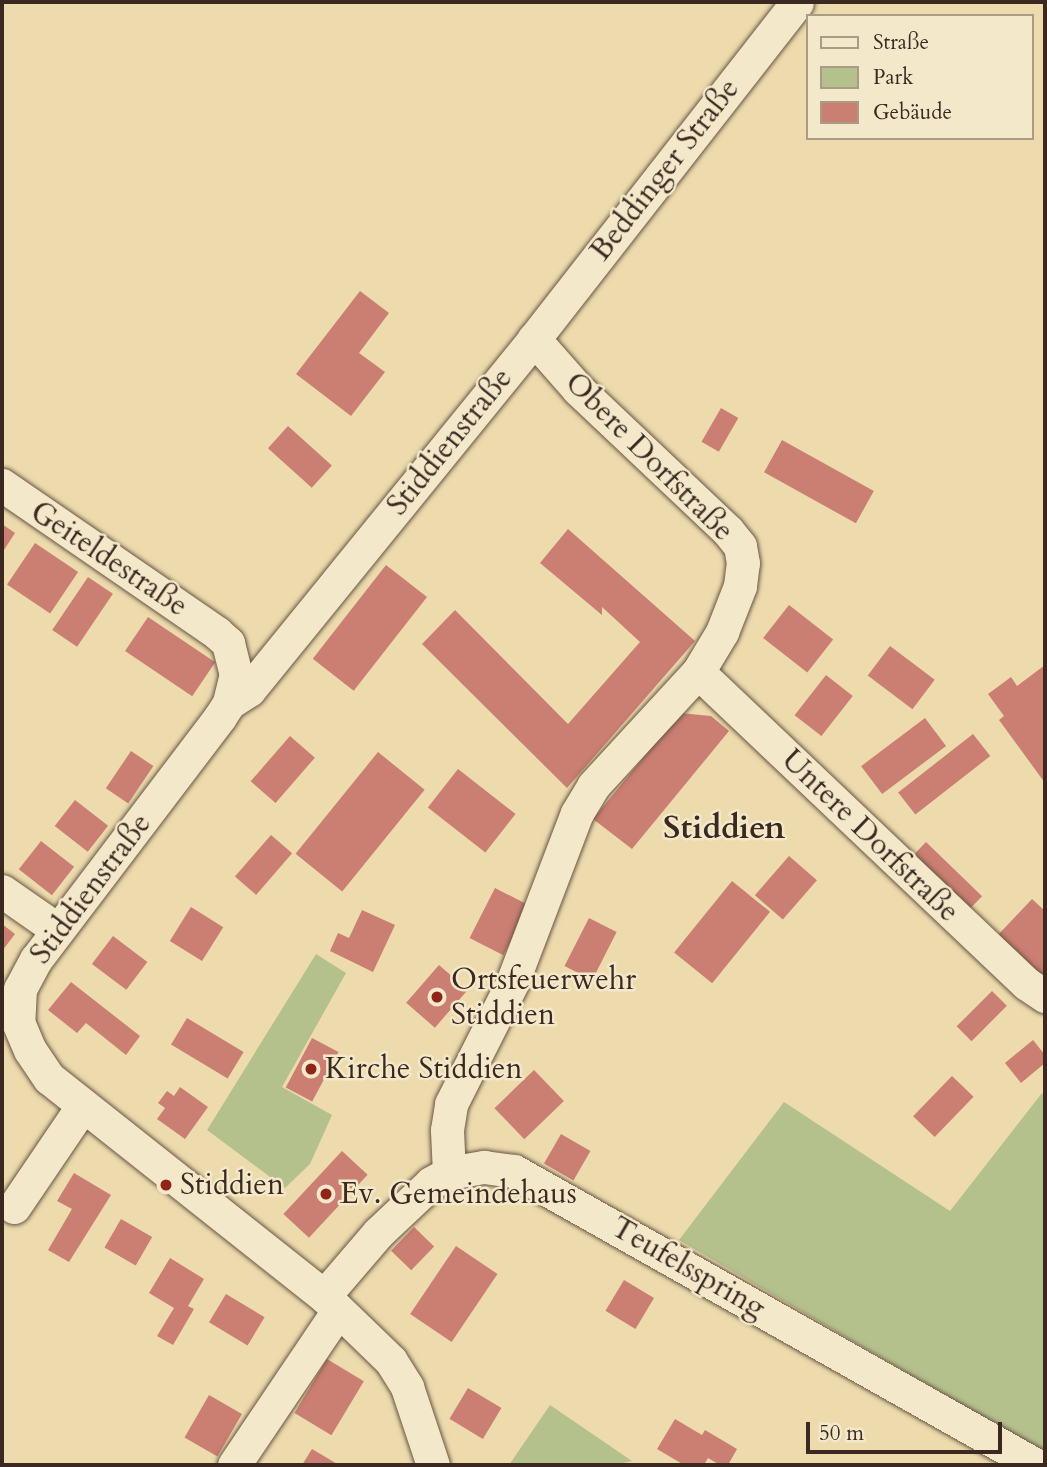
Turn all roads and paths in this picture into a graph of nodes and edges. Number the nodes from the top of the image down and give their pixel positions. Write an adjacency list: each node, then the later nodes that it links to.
1 (797, 2): 2 (street, Beddinger Straße)
2 (534, 339): 5 (street, Obere Dorfstraße); 6 (street, Stiddienstraße)
3 (2, 485): 4 (street, Geiteldestraße)
4 (217, 633): 6 (street, Stiddienstraße)
5 (698, 671): 9 (street, Untere Dorfstraße); 11 (street, Obere Dorfstraße)
6 (229, 703): 8 (street, Stiddienstraße)
7 (2, 891): 8 (street)
8 (58, 930): 10 (street, Stiddienstraße)
9 (1045, 996)
10 (83, 1105): 12 (street); 13 (street, Stiddienstraße)
11 (449, 1173): 13 (street, Teufelsspring); 16 (street, Teufelsspring)
12 (14, 1207)
13 (331, 1303): 14 (street, Teufelsspring); 15 (street, Stiddienstraße)
14 (234, 1465)
15 (433, 1465)
16 (1036, 1465)

